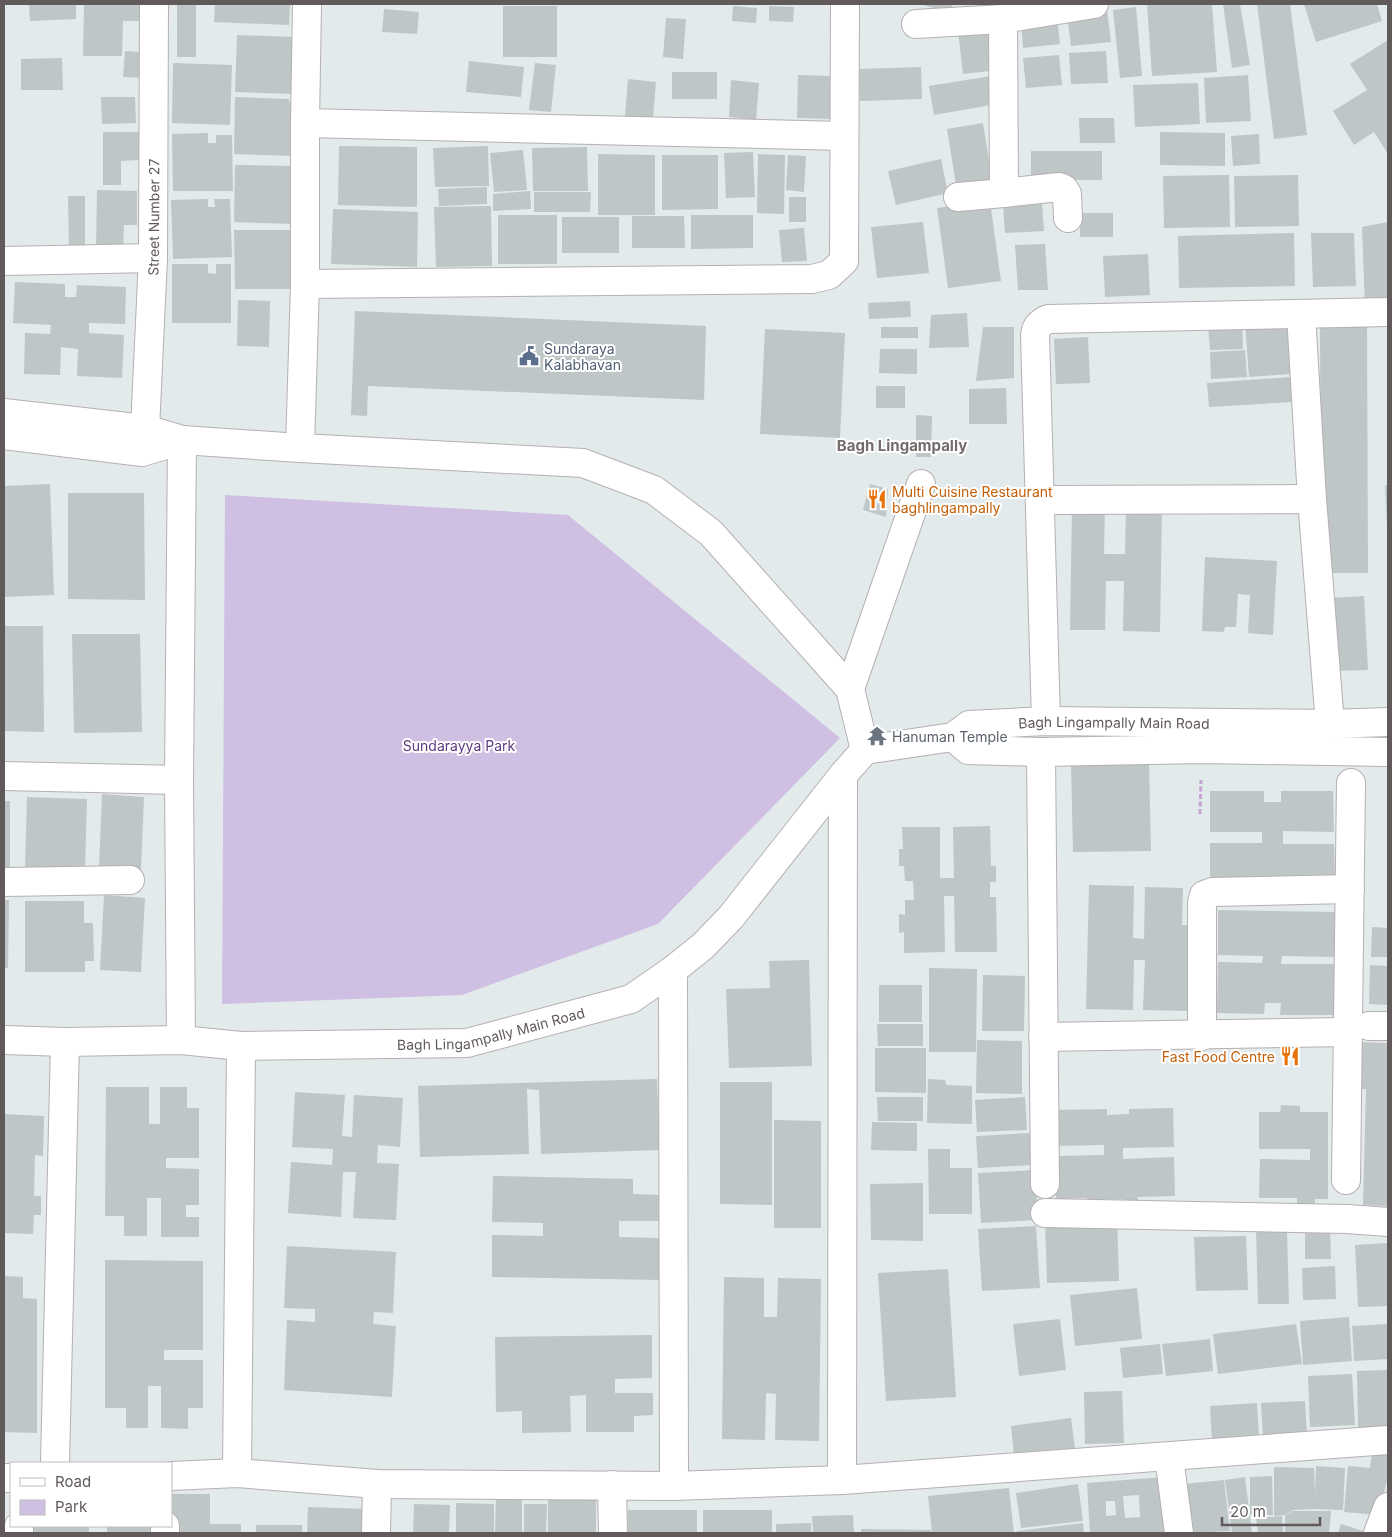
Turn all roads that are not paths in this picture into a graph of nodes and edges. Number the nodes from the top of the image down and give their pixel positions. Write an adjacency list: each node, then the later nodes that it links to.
1 (154, 4): 13 (street, Street Number 27)
2 (307, 4): 8 (street)
3 (845, 4): 9 (street)
4 (1094, 4): 6 (street)
5 (960, 13): 6 (street); 7 (street)
6 (1003, 19): 10 (street)
7 (916, 24)
8 (304, 123): 9 (street); 15 (street)
9 (844, 136): 15 (street)
10 (1004, 193): 11 (street); 12 (street)
11 (958, 197)
12 (1068, 218)
13 (152, 258): 14 (street); 19 (street, Street Number 27)
14 (4, 261)
15 (305, 284): 22 (street)
16 (1388, 312): 17 (street)
17 (1301, 314): 24 (street); 25 (street)
18 (4, 413): 19 (street)
19 (145, 429): 21 (street)
20 (4, 435): 21 (street)
21 (182, 440): 22 (street); 36 (street)
22 (300, 448): 26 (street)
23 (921, 484): 26 (street)
24 (1312, 499): 25 (street); 29 (street)
25 (1041, 500): 27 (street)
26 (850, 689): 31 (street)
27 (1046, 721): 29 (street, Bagh Lingampally Main Road); 30 (street, Bagh Lingampally Main Road)
28 (1388, 722): 29 (street, Bagh Lingampally Main Road)
29 (1330, 724)
30 (953, 737): 31 (street); 32 (street, Bagh Lingampally Main Road)
31 (864, 750): 34 (street, Bagh Lingampally Main Road)
32 (1041, 752): 33 (street, Bagh Lingampally Main Road); 44 (street)
33 (1388, 752)
34 (842, 775): 41 (street, Bagh Lingampally Main Road); 58 (street)
35 (4, 776): 36 (street)
36 (179, 780): 46 (street)
37 (1351, 783): 40 (street)
38 (130, 880): 39 (street)
39 (4, 882)
40 (1350, 890): 42 (street); 43 (street)
41 (673, 970): 48 (street, Bagh Lingampally Main Road); 61 (street)
42 (1368, 1028): 43 (street); 49 (street)
43 (1202, 1036): 44 (street)
44 (1043, 1038): 50 (street)
45 (4, 1040): 47 (street, Bagh Lingampally Main Road)
46 (181, 1040): 47 (street, Bagh Lingampally Main Road); 48 (street, Bagh Lingampally Main Road)
47 (65, 1042): 55 (street)
48 (241, 1046): 56 (street)
49 (1346, 1180)
50 (1045, 1184)
51 (1044, 1213): 52 (street)
52 (1388, 1222)
53 (1388, 1440): 54 (street)
54 (1169, 1457): 58 (street); 65 (street)
55 (55, 1462)
56 (237, 1474): 57 (street); 59 (street)
57 (172, 1476)
58 (842, 1480): 61 (street)
59 (377, 1484): 60 (street); 63 (street)
60 (612, 1485): 61 (street); 64 (street)
61 (674, 1486)
62 (1388, 1507): 66 (street)
63 (376, 1533)
64 (613, 1533)
65 (1179, 1533)
66 (1378, 1533)

